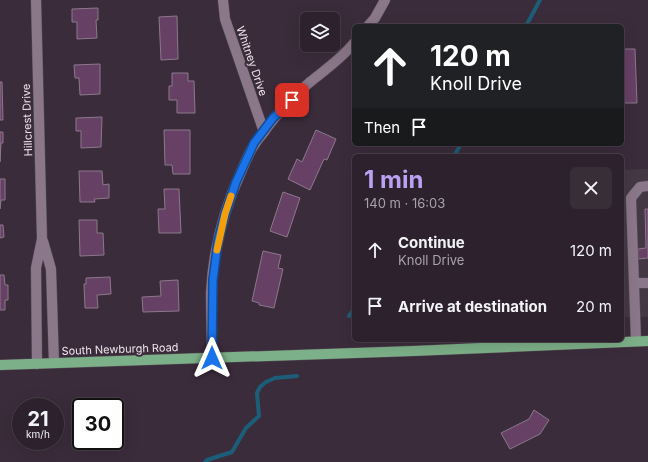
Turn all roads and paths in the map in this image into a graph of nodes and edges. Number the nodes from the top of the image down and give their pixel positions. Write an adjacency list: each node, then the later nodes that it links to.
1 (36, 0): 8 (street, Hillcrest Drive)
2 (223, 0): 6 (street, Whitney Drive)
3 (385, 0): 4 (street)
4 (370, 24)
5 (352, 45): 6 (street)
6 (264, 132): 15 (street)
7 (648, 186): 9 (street)
8 (42, 239): 16 (street, Hillcrest Drive); 17 (street, Hillcrest Drive)
9 (634, 283): 10 (street); 11 (street)
10 (648, 283)
11 (636, 341): 12 (main road, South Newburgh Road); 14 (main road, South Newburgh Road)
12 (648, 341)
13 (614, 342): 15 (main road, South Newburgh Road)
14 (624, 342)
15 (212, 358): 16 (main road, South Newburgh Road)
16 (54, 363): 17 (main road, South Newburgh Road)
17 (37, 364): 18 (main road, South Newburgh Road)
18 (0, 365)

